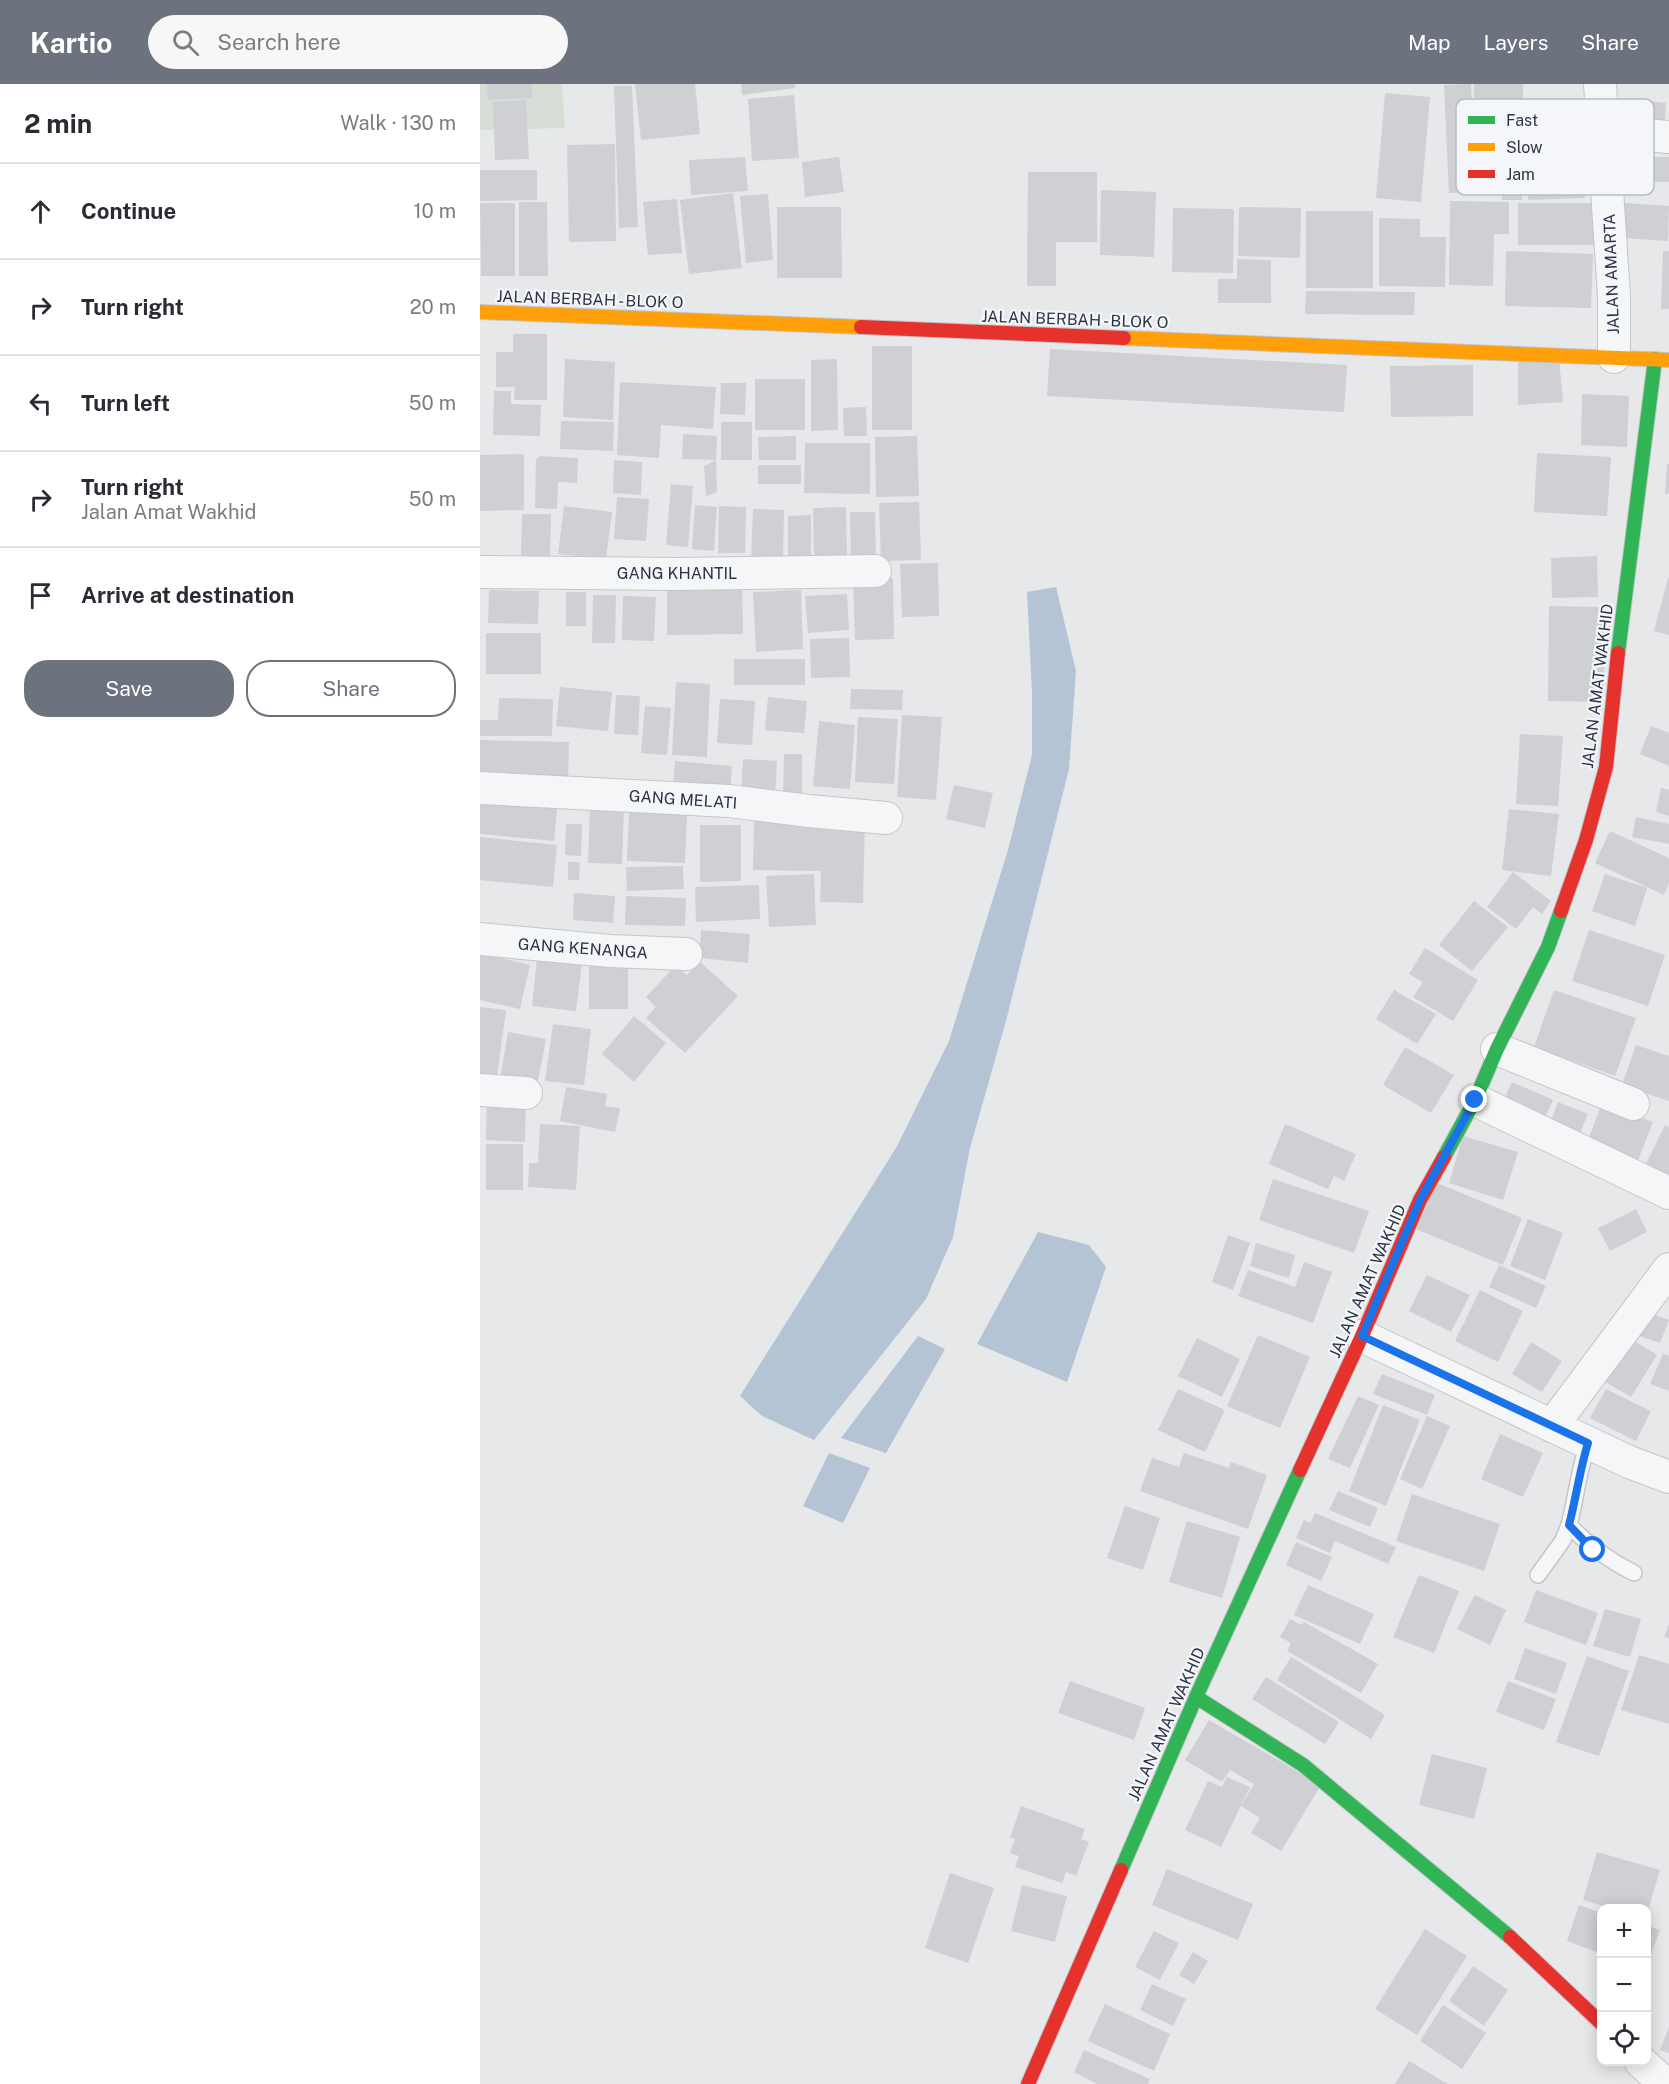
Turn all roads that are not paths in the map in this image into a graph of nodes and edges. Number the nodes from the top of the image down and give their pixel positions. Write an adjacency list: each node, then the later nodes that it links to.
1 (1600, 84): 2 (street, JALAN AMARTA)
2 (1602, 99)
3 (1654, 136): 4 (street)
4 (1669, 137)
5 (1608, 195): 7 (street, JALAN AMARTA)
6 (480, 312): 7 (street, JALAN BERBAH - BLOK O)
7 (1614, 357): 8 (street, JALAN BERBAH - BLOK O)
8 (1655, 359): 9 (street, JALAN BERBAH - BLOK O); 16 (street, JALAN AMAT WAKHID)
9 (1669, 360)
10 (875, 571): 11 (street, GANG KHANTIL)
11 (480, 572)
12 (480, 788): 13 (street, GANG MELATI)
13 (886, 818)
14 (480, 939): 15 (street, GANG KENANGA)
15 (686, 954)
16 (1497, 1049): 19 (street, JALAN AMAT WAKHID); 20 (street)
17 (480, 1090): 18 (street)
18 (526, 1093)
19 (1475, 1100): 21 (street); 23 (street, JALAN AMAT WAKHID)
20 (1633, 1104)
21 (1669, 1193)
22 (1669, 1269): 24 (street)
23 (1362, 1336): 24 (street); 30 (street, JALAN AMAT WAKHID)
24 (1552, 1426): 25 (street)
25 (1588, 1443): 26 (street); 27 (lane)
26 (1669, 1477)
27 (1569, 1525): 28 (lane); 29 (lane)
28 (1634, 1573)
29 (1538, 1575)
30 (1196, 1697): 31 (street); 33 (street, JALAN AMAT WAKHID)
31 (1597, 2019)
32 (1646, 2066): 34 (street)
33 (1028, 2084)
34 (1665, 2084)

